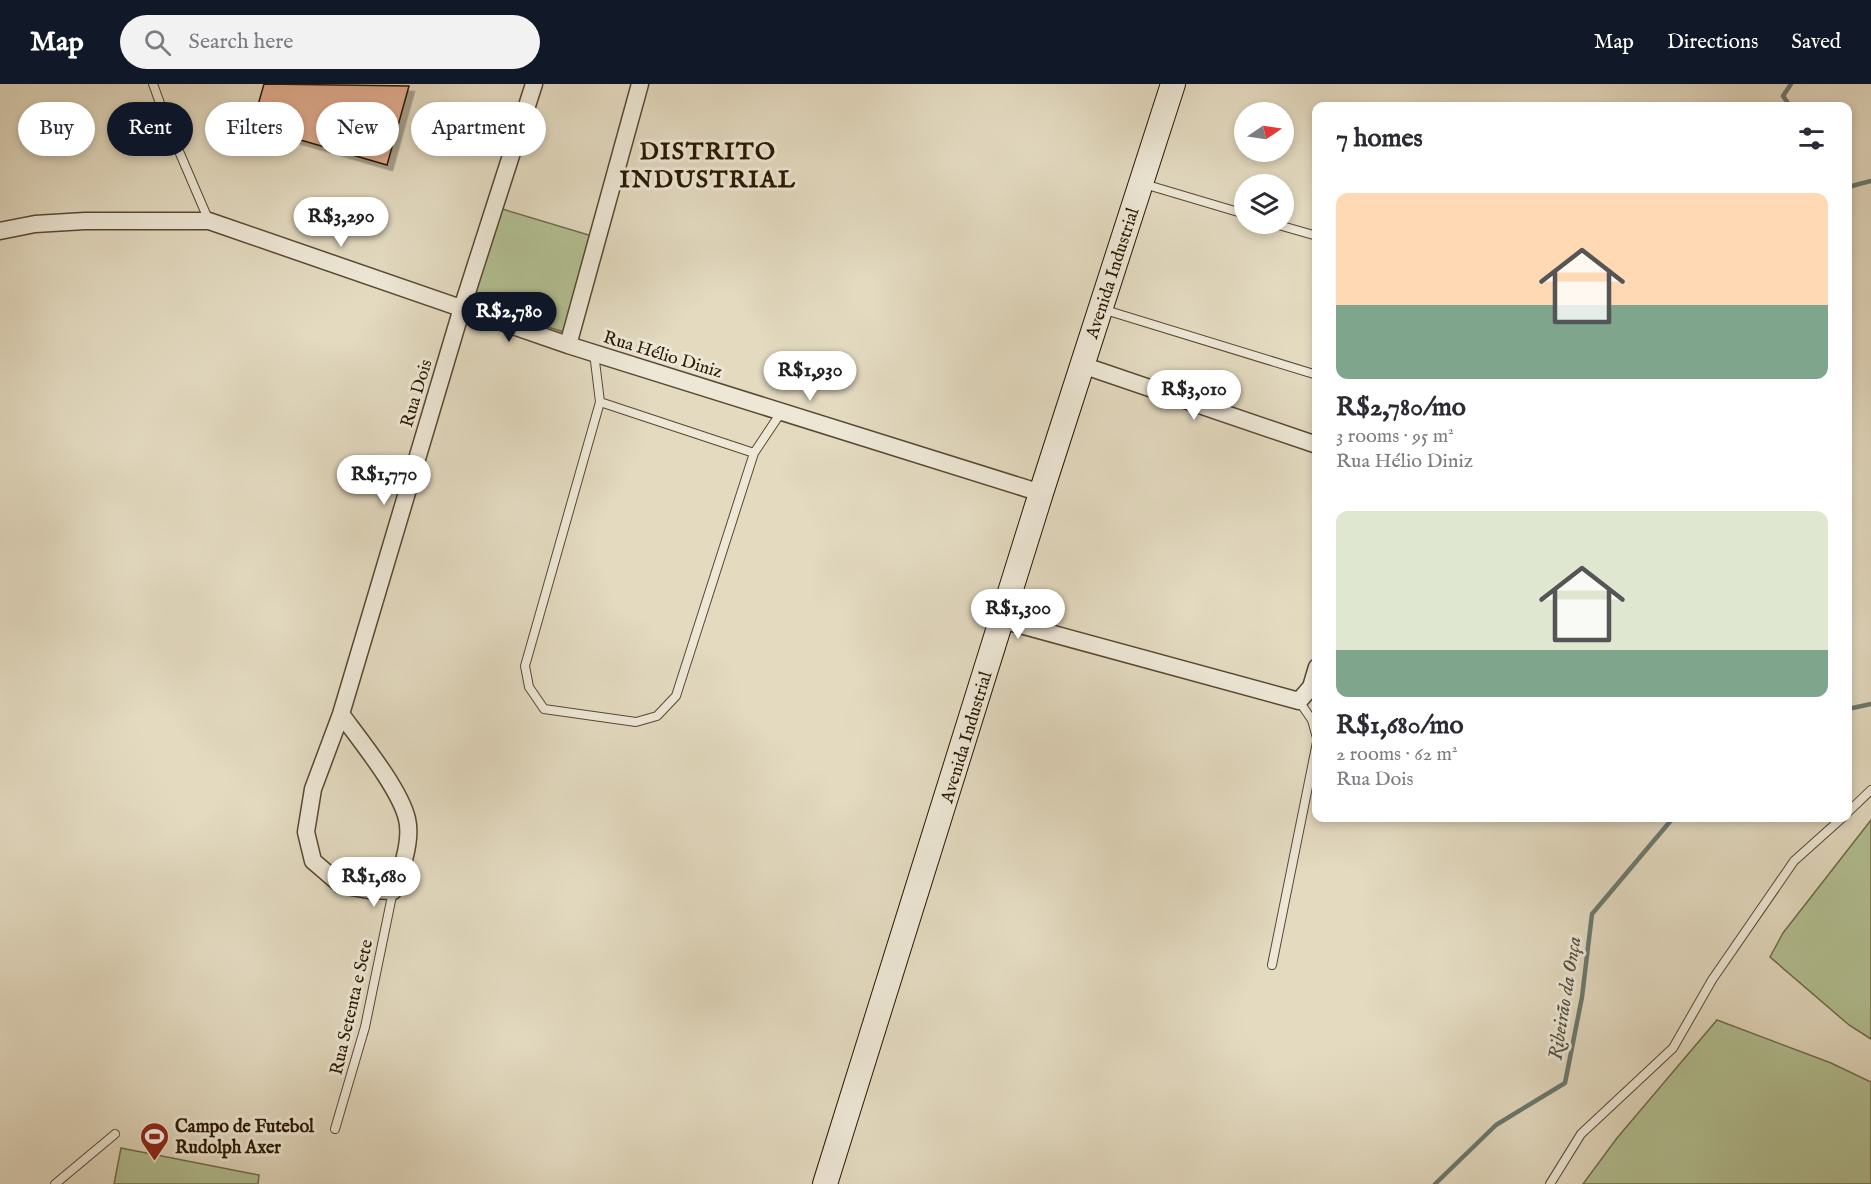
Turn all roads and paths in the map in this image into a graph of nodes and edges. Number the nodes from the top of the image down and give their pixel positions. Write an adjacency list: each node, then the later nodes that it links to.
1 (153, 84): 7 (lane)
2 (534, 84): 11 (street, Rua Dois)
3 (640, 84): 13 (street)
4 (1173, 84): 5 (street, Avenida Industrial)
5 (1141, 183): 6 (lane); 12 (street, Avenida Industrial)
6 (1234, 211)
7 (209, 221): 9 (street, Rua Hélio Diniz); 11 (street, Rua Hélio Diniz)
8 (1294, 229): 10 (lane)
9 (0, 231)
10 (1312, 235)
11 (462, 308): 13 (street, Rua Hélio Diniz); 25 (street, Rua Dois)
12 (1100, 309): 15 (street, Avenida Industrial); 16 (lane)
13 (568, 345): 14 (street, Rua Hélio Diniz)
14 (594, 353): 17 (lane); 18 (street, Rua Hélio Diniz)
15 (1082, 365): 19 (street); 21 (street, Avenida Industrial)
16 (1312, 373)
17 (600, 402): 20 (lane); 20 (lane)
18 (782, 411): 20 (lane); 21 (street, Rua Hélio Diniz)
19 (1312, 443)
20 (754, 453)
21 (1041, 492): 22 (street, Avenida Industrial)
22 (1002, 620): 24 (street); 36 (street, Avenida Industrial)
23 (1312, 684): 24 (street)
24 (1299, 701): 26 (lane)
25 (340, 714): 31 (street); 31 (street, Rua Dois)
26 (1312, 720)
27 (1312, 765): 32 (lane)
28 (1871, 790): 29 (lane)
29 (1852, 808)
30 (1838, 822): 37 (lane)
31 (393, 891): 33 (lane, Rua Setenta e Sete)
32 (1272, 965)
33 (336, 1130)
34 (115, 1134): 35 (lane)
35 (55, 1184)
36 (825, 1184)
37 (1550, 1184)

